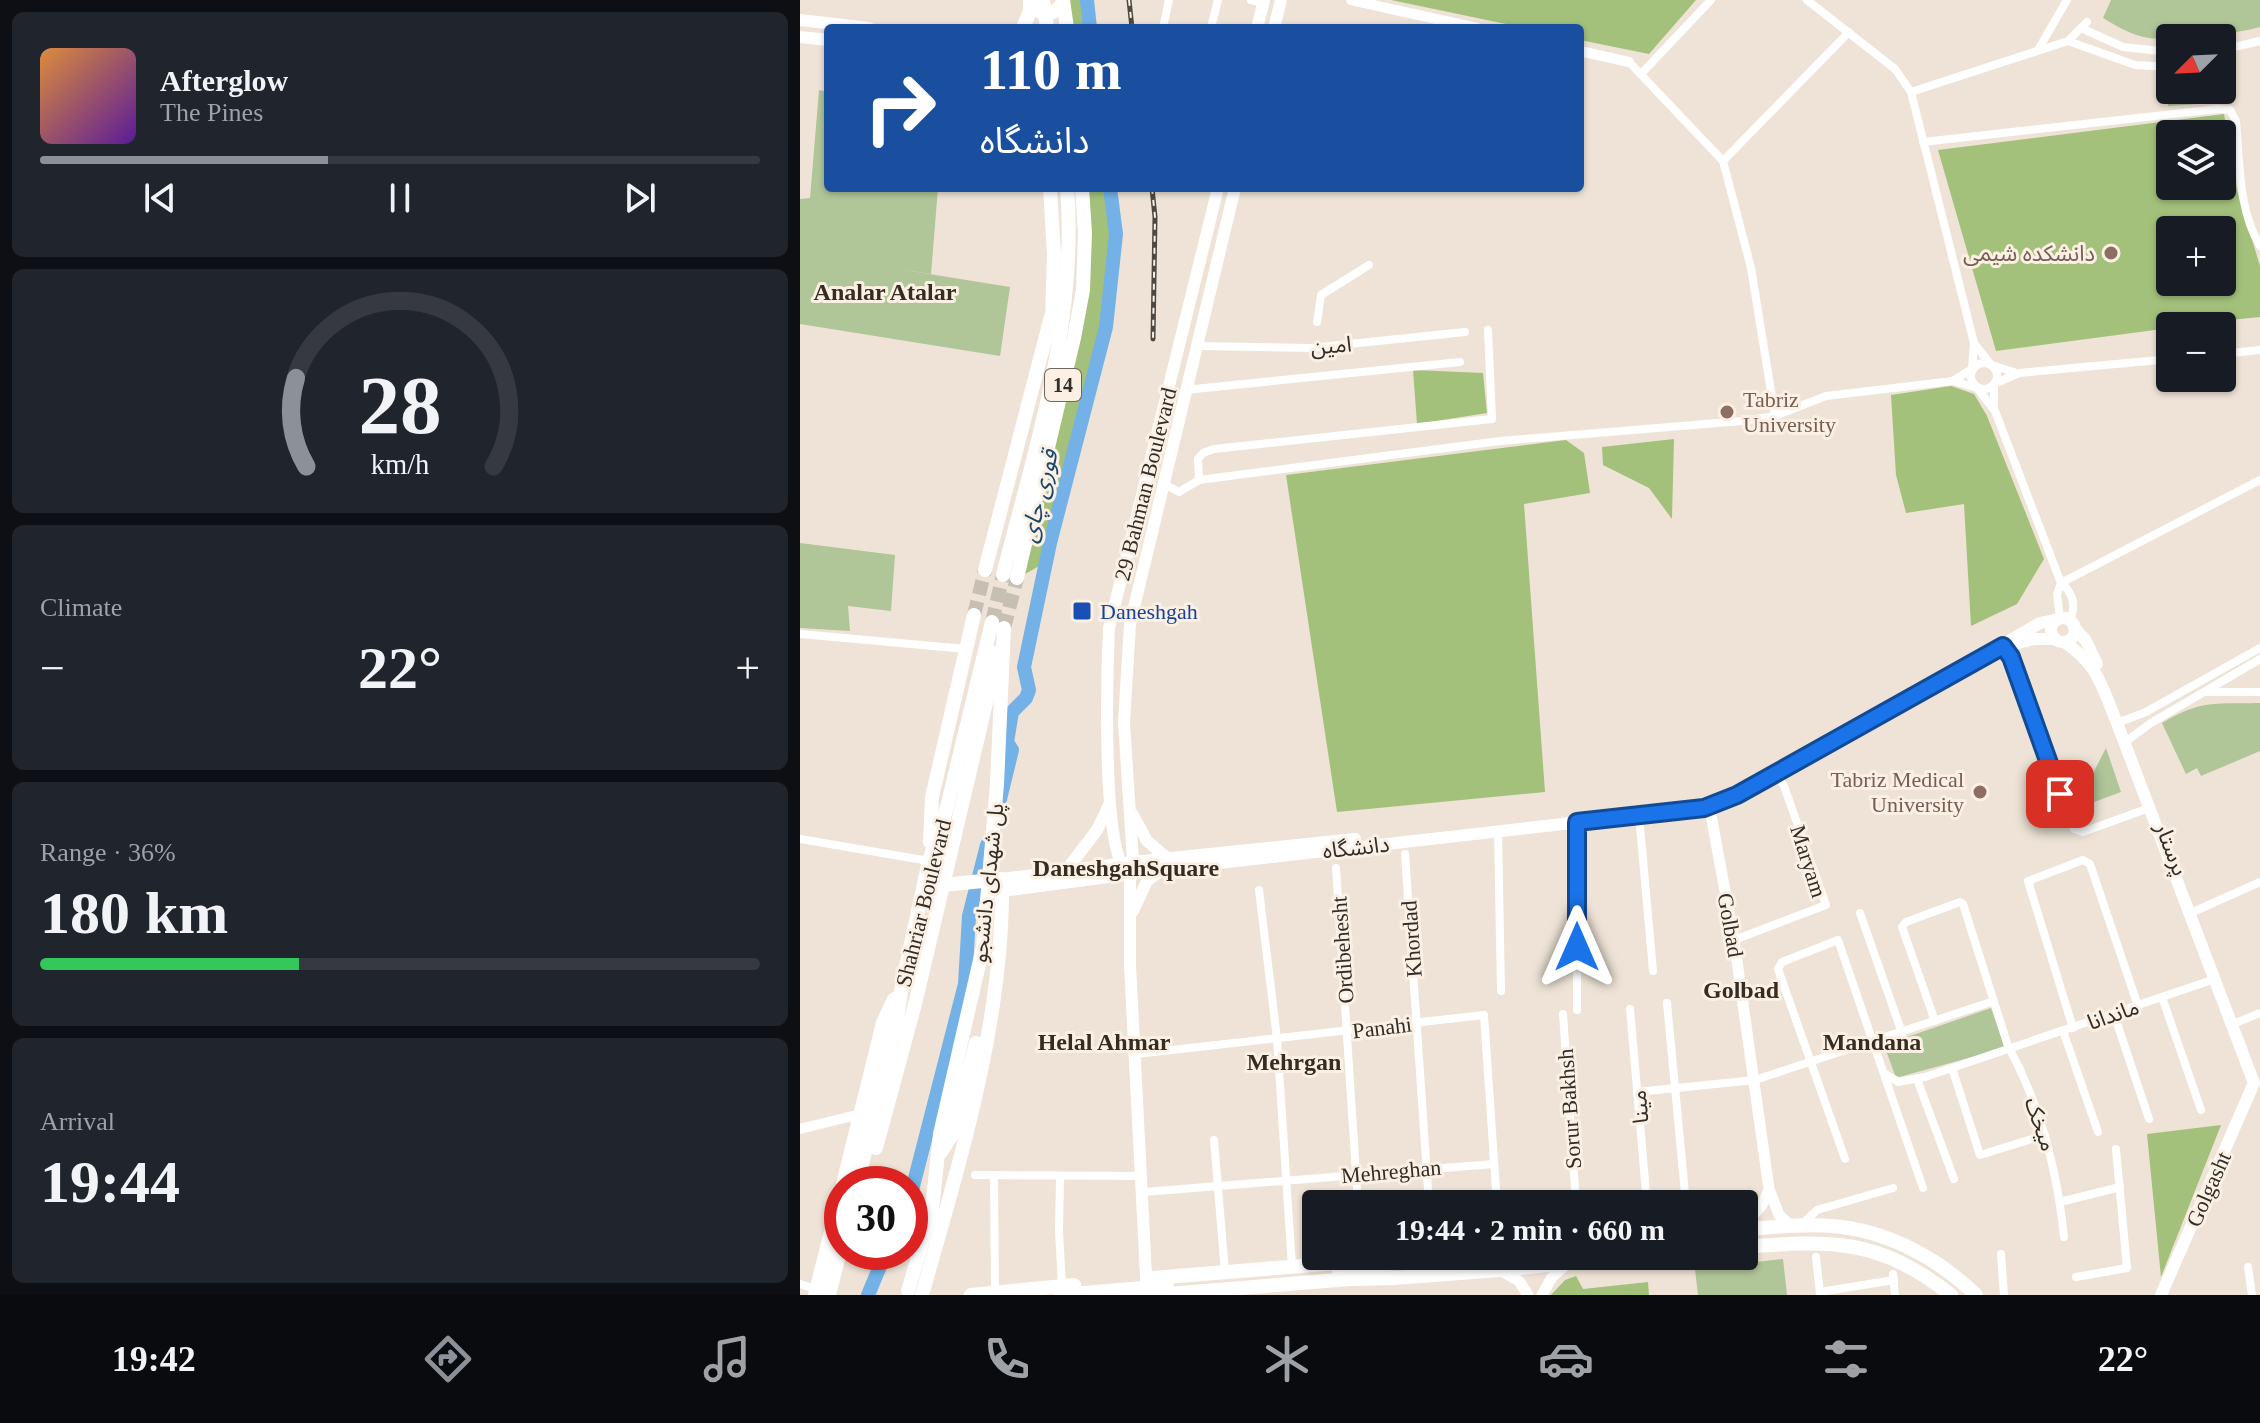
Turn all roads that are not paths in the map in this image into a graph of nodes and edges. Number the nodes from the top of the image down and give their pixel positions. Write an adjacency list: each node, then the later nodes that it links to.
1 (1169, 0): 16 (street)
2 (1218, 0): 17 (street)
3 (1281, 0): 19 (main road)
4 (1351, 0): 20 (street)
5 (1711, 0): 32 (street)
6 (1807, 0): 21 (street)
7 (2067, 0): 27 (street)
8 (1035, 1): 9 (highway); 13 (highway); 14 (highway)
9 (1063, 1): 15 (highway)
10 (1260, 1): 18 (main road)
11 (800, 20): 12 (main road)
12 (834, 24)
13 (1025, 24)
14 (1045, 24)
15 (1066, 24)
16 (1164, 24)
17 (1212, 24)
18 (1257, 24)
19 (1275, 24)
20 (1459, 24)
21 (1849, 32): 33 (street); 35 (street)
22 (800, 37): 23 (main road)
23 (824, 40)
24 (2068, 41): 27 (street); 28 (street); 31 (street)
25 (2260, 41): 26 (street)
26 (2236, 47)
27 (2038, 51): 33 (street)
28 (2156, 51)
29 (1584, 52): 30 (street)
30 (1629, 62): 32 (street)
31 (2156, 66)
32 (1641, 74): 35 (street)
33 (1911, 92): 34 (street)
34 (1923, 142): 41 (street); 49 (street)
35 (1723, 161): 64 (street)
36 (1050, 192): 45 (highway)
37 (1067, 192): 58 (highway)
38 (1082, 192): 58 (highway, 14)
39 (1217, 192): 43 (main road, 29 Bahman Boulevard)
40 (1234, 192): 44 (main road)
41 (2260, 246)
42 (1369, 265): 46 (street)
43 (1197, 270): 44 (main road); 84 (main road, 29 Bahman Boulevard)
44 (1214, 274): 50 (main road)
45 (1052, 313): 58 (highway); 68 (highway)
46 (1317, 322)
47 (1488, 330): 65 (street)
48 (1465, 332): 50 (street, امین)
49 (1974, 343): 55 (street); 56 (street)
50 (1197, 346): 62 (main road)
51 (2260, 350): 52 (street)
52 (2236, 353)
53 (2156, 360): 57 (street)
54 (1460, 362): 62 (street)
55 (1991, 365): 56 (street); 57 (street); 60 (street)
56 (1972, 369): 59 (street); 61 (street)
57 (2019, 373): 60 (street)
58 (1050, 381)
59 (1953, 381): 61 (street); 64 (street)
60 (1994, 384): 61 (street); 63 (street)
61 (1977, 388): 63 (street)
62 (1185, 390): 67 (main road)
63 (1995, 411): 69 (street)
64 (1775, 416): 65 (street)
65 (1199, 480): 67 (street)
66 (2260, 480): 69 (street)
67 (1164, 484): 87 (main road)
68 (985, 570)
69 (2061, 583): 71 (street); 71 (street)
70 (974, 615): 77 (highway)
71 (2066, 621): 74 (main road); 74 (main road); 75 (main road, دانشگاه); 81 (main road, پرستار)
72 (998, 625): 94 (highway, Shahriar Boulevard); 100 (highway); 147 (highway, پل شهدای دانشجو)
73 (800, 634): 77 (street)
74 (2060, 640): 75 (main road, دانشگاه); 81 (main road, پرستار)
75 (2003, 646): 83 (main road, دانشگاه); 86 (street)
76 (2260, 648): 79 (street)
77 (966, 649): 94 (highway)
78 (2260, 659): 79 (street)
79 (2200, 688): 80 (street); 81 (street); 82 (street)
80 (2260, 692)
81 (2120, 722): 82 (main road, پرستار)
82 (2127, 740): 86 (main road, پرستار); 103 (main road, پرستار)
83 (1776, 774): 85 (main road, دانشگاه); 106 (street, Maryam)
84 (1110, 802): 89 (main road, 29 Bahman Boulevard); 98 (main road)
85 (1709, 804): 88 (main road, دانشگاه); 95 (main road, دانشگاه); 106 (main road, Golbad)
86 (2149, 808): 109 (main road, پرستار)
87 (1129, 812): 89 (main road); 95 (main road); 96 (main road)
88 (1639, 815): 90 (main road, دانشگاه); 108 (street)
89 (1110, 820): 96 (main road, 29 Bahman Boulevard)
90 (1577, 822): 91 (main road, دانشگاه); 117 (street)
91 (1498, 831): 95 (main road, دانشگاه); 111 (street)
92 (800, 839): 94 (street)
93 (1405, 854): 123 (street, Khordad)
94 (929, 861): 110 (highway, Shahriar Boulevard)
95 (1164, 864): 96 (main road, دانشگاه); 105 (main road)
96 (1128, 867): 98 (main road, دانشگاه); 101 (main road, دانشگاه); 105 (main road)
97 (1336, 868): 125 (street, Ordibehesht)
98 (1065, 872): 101 (main road, دانشگاه)
99 (2260, 882): 103 (street)
100 (943, 885): 101 (highway); 152 (highway)
101 (1002, 885): 107 (highway)
102 (1259, 890): 127 (street)
103 (2195, 911): 122 (main road, پرستار)
104 (1860, 913): 126 (street)
105 (1130, 917): 130 (main road)
106 (1734, 940): 135 (main road, Golbad)
107 (998, 963): 147 (highway); 202 (highway)
108 (1653, 971)
109 (2215, 979): 112 (street, ماندانا); 136 (main road, پرستار)
110 (903, 980): 140 (highway); 151 (highway, Shahriar Boulevard)
111 (1501, 991)
112 (2162, 997): 115 (street, ماندانا); 139 (street)
113 (1994, 1001): 121 (street); 121 (street); 129 (street)
114 (1667, 1003): 137 (street)
115 (2138, 1006): 120 (street, ماندانا); 124 (street)
116 (1630, 1009): 138 (street, مینا)
117 (1577, 1010)
118 (2260, 1013): 122 (street)
119 (1563, 1014): 169 (street, Sorur Bakhsh)
120 (2114, 1014): 124 (street, ماندانا); 141 (street)
121 (1935, 1021): 126 (street)
122 (2238, 1022): 136 (main road, پرستار)
123 (1416, 1024): 125 (street, Panahi); 149 (street, Panahi); 153 (street, Khordad)
124 (2068, 1030): 129 (street, ماندانا); 143 (street)
125 (1347, 1031): 127 (street, Panahi); 154 (street, Ordibehesht)
126 (1902, 1033): 128 (street)
127 (1277, 1039): 130 (street, Panahi); 159 (street)
128 (1873, 1043): 131 (street); 131 (street); 133 (street)
129 (2011, 1050): 132 (street, ماندانا); 144 (street, میخک)
130 (1136, 1054): 158 (main road)
131 (1812, 1062): 135 (street); 148 (street)
132 (1952, 1068): 134 (street, ماندانا); 144 (street)
133 (1884, 1073): 134 (street, ماندانا); 164 (street)
134 (1917, 1079): 160 (street)
135 (1755, 1080): 137 (street); 165 (main road, Golbad)
136 (2258, 1080): 216 (main road, Golgasht)
137 (1675, 1089): 138 (street); 171 (street)
138 (1637, 1092): 170 (street, مینا)
139 (2201, 1110)
140 (861, 1114): 142 (street); 150 (highway)
141 (2149, 1119)
142 (800, 1129)
143 (2098, 1132)
144 (2045, 1135): 173 (street, میخک)
145 (1214, 1140): 161 (street)
146 (2116, 1149): 162 (street)
147 (939, 1156): 202 (highway)
148 (1845, 1159)
149 (1494, 1164): 153 (street, Mehreghan); 168 (street)
150 (847, 1166)
151 (862, 1166)
152 (871, 1166)
153 (1426, 1168): 154 (street, Mehreghan); 167 (street, Khordad)
154 (1356, 1174): 159 (street, Mehreghan); 166 (street, Ordibehesht)
155 (975, 1175): 156 (street)
156 (994, 1175): 157 (street); 200 (street)
157 (1060, 1176): 158 (street); 199 (street)
158 (1143, 1176): 172 (main road)
159 (1287, 1179): 161 (street, Mehreghan); 183 (street)
160 (1954, 1179)
161 (1219, 1186): 172 (street, Mehreghan); 193 (street)
162 (2120, 1187): 173 (street); 194 (street)
163 (1893, 1188): 175 (street)
164 (1923, 1188)
165 (1769, 1189): 174 (main road); 175 (main road)
166 (1357, 1190)
167 (1428, 1190)
168 (1496, 1190)
169 (1575, 1190)
170 (1646, 1190)
171 (1685, 1190)
172 (1144, 1192): 196 (main road)
173 (2060, 1202): 178 (street, میخک)
174 (1758, 1211)
175 (1795, 1225): 177 (highway); 214 (highway)
176 (1758, 1227): 177 (highway)
177 (1767, 1227): 179 (highway)
178 (2064, 1237)
179 (1768, 1245): 180 (highway); 213 (highway)
180 (1758, 1246)
181 (2001, 1254): 215 (street)
182 (1816, 1257): 203 (street)
183 (1292, 1267): 184 (highway); 193 (highway)
184 (1302, 1267)
185 (2248, 1267): 217 (street)
186 (825, 1270): 201 (highway)
187 (830, 1270): 201 (highway)
188 (1317, 1270): 199 (highway)
189 (1334, 1270): 207 (highway)
190 (1365, 1270): 195 (highway)
191 (1500, 1270): 195 (highway); 210 (main road)
192 (1560, 1270): 211 (main road)
193 (1231, 1272): 196 (highway); 208 (highway)
194 (2076, 1277)
195 (1393, 1278): 209 (highway)
196 (1148, 1279): 206 (main road)
197 (800, 1284): 201 (street)
198 (1094, 1289): 199 (highway); 205 (highway)
199 (1061, 1290): 200 (highway)
200 (995, 1292): 204 (highway)
201 (820, 1293)
202 (915, 1293)
203 (1820, 1293): 212 (street)
204 (971, 1295)
205 (1127, 1295)
206 (1147, 1295)
207 (1156, 1295)
208 (1237, 1295)
209 (1256, 1295)
210 (1528, 1295)
211 (1542, 1295)
212 (1895, 1295)
213 (1951, 1295)
214 (1976, 1295)
215 (2004, 1295)
216 (2161, 1295)
217 (2256, 1295)

